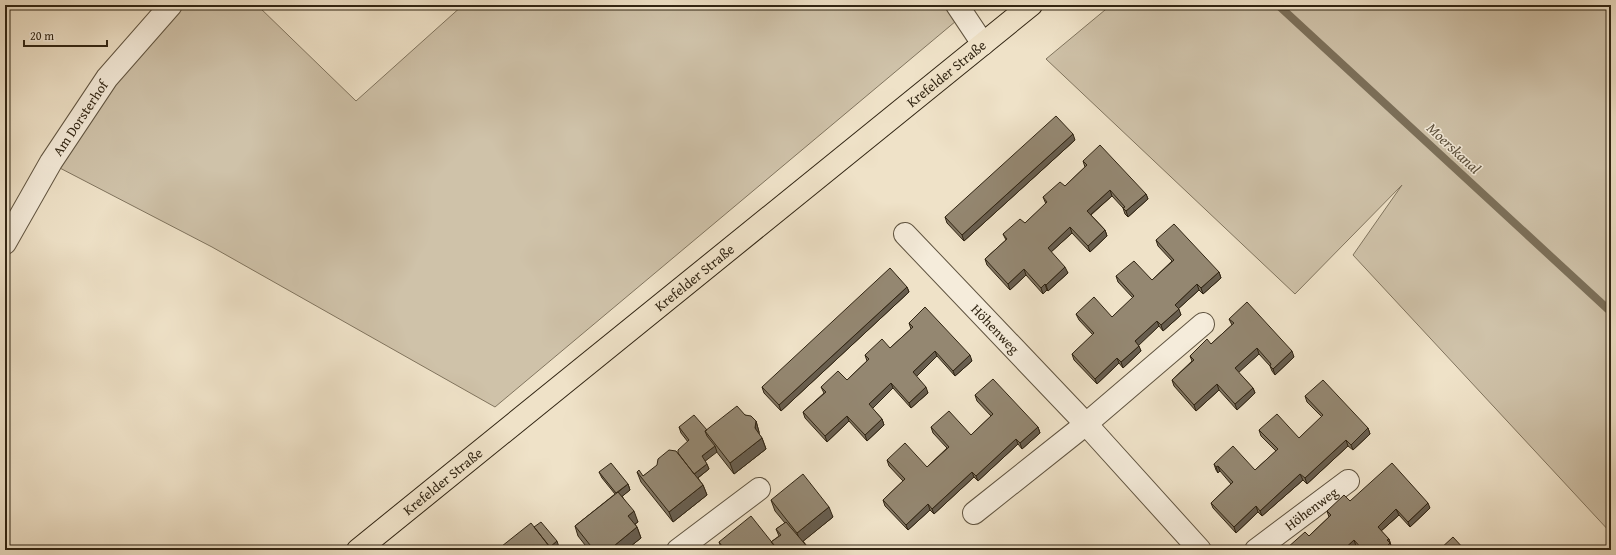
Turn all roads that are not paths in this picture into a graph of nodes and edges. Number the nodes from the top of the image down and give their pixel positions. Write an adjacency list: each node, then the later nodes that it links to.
1 (171, 5): 6 (street, Am Dorsterhof)
2 (957, 5): 4 (street)
3 (1031, 5): 4 (main road, Krefelder Straße)
4 (983, 44): 12 (main road, Krefelder Straße)
5 (905, 234): 8 (street, Höhenweg)
6 (5, 243)
7 (1203, 324): 8 (street)
8 (1086, 424): 11 (street); 14 (street, Höhenweg)
9 (1348, 481): 15 (street, Höhenweg)
10 (758, 489): 13 (street)
11 (974, 513)
12 (358, 550)
13 (678, 550)
14 (1200, 550)
15 (1256, 550)

